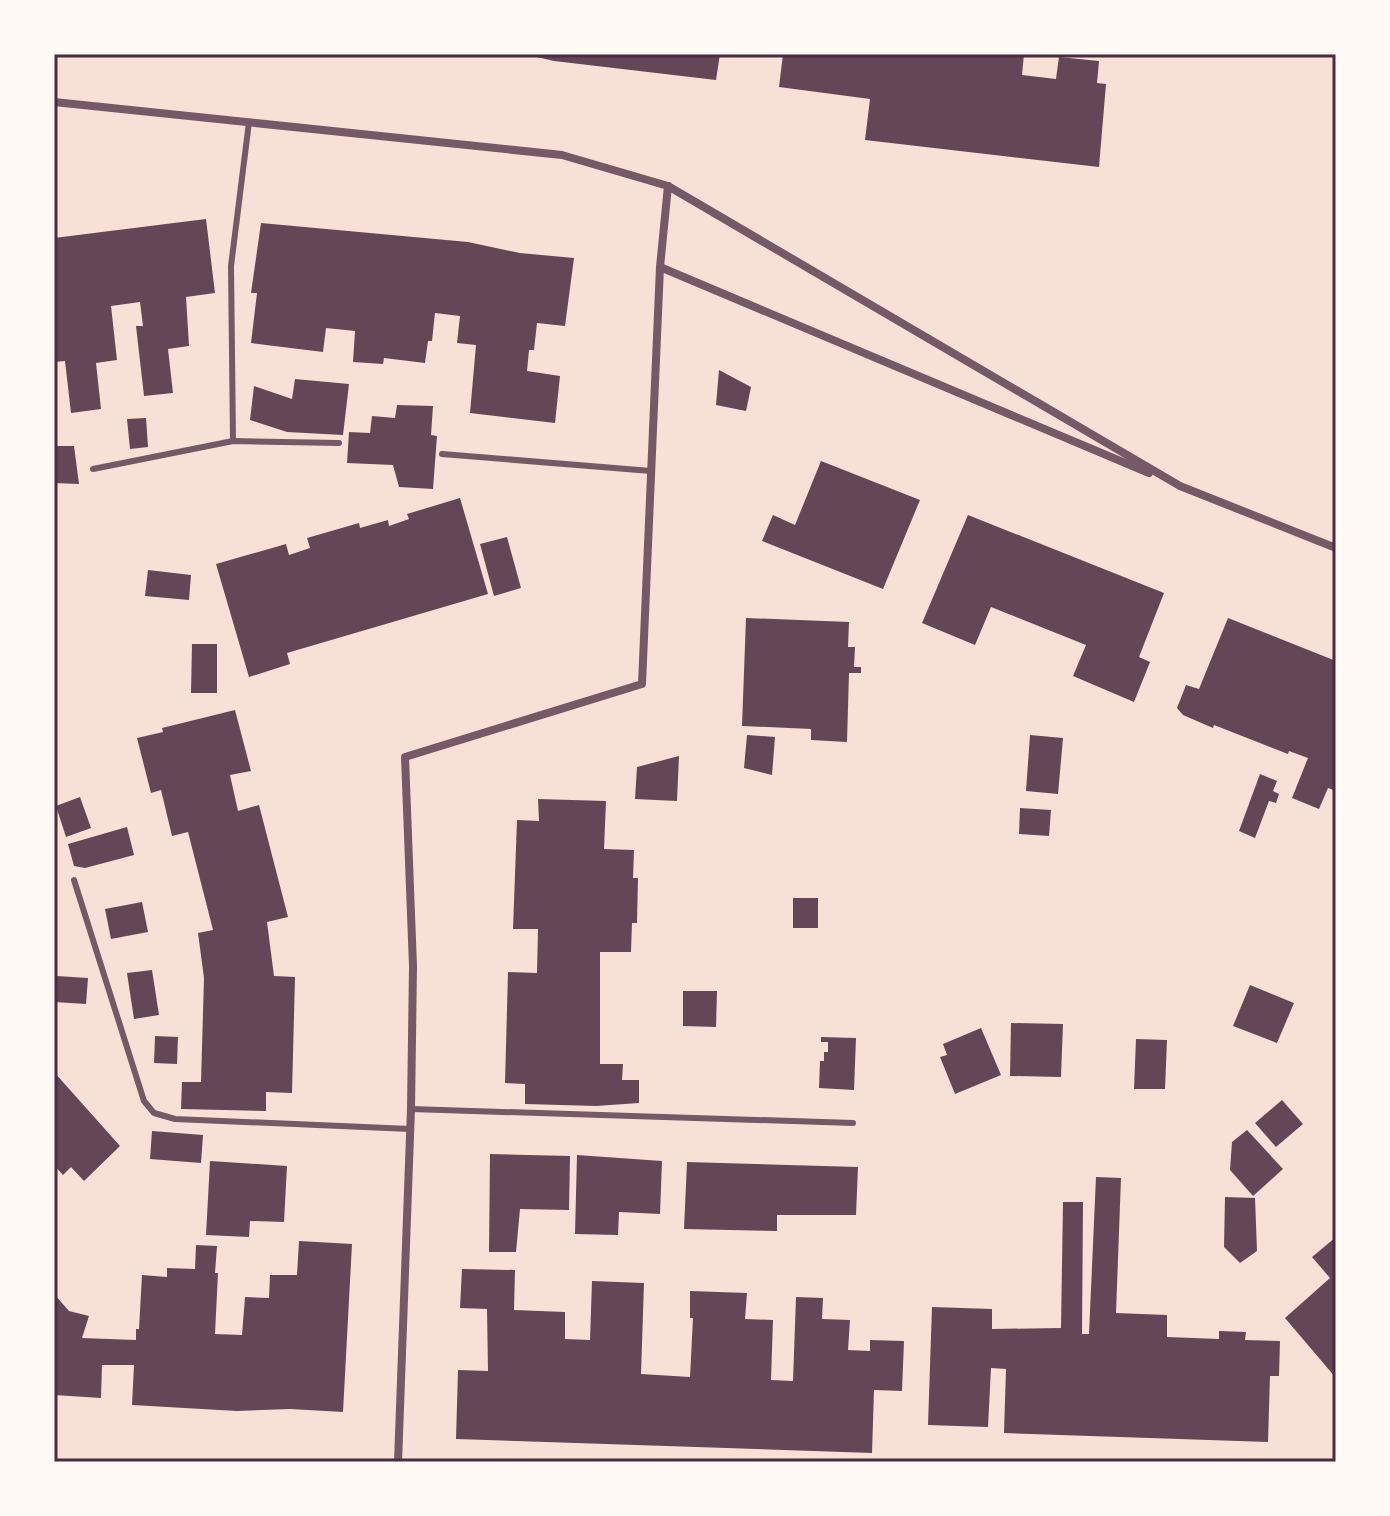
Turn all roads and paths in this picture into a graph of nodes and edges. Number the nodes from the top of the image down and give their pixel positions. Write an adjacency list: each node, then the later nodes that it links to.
1 (54, 102): 2 (street)
2 (249, 121): 3 (street); 5 (lane)
3 (668, 186): 4 (street); 10 (street)
4 (660, 267): 9 (street); 10 (street)
5 (233, 441): 6 (lane); 8 (lane)
6 (339, 443)
7 (442, 454): 9 (lane)
8 (93, 469)
9 (651, 471): 13 (street)
10 (1180, 486): 11 (street)
11 (1336, 548)
12 (74, 880): 15 (lane)
13 (411, 1109): 14 (lane); 15 (street)
14 (853, 1123)
15 (410, 1129): 16 (street)
16 (398, 1462)

